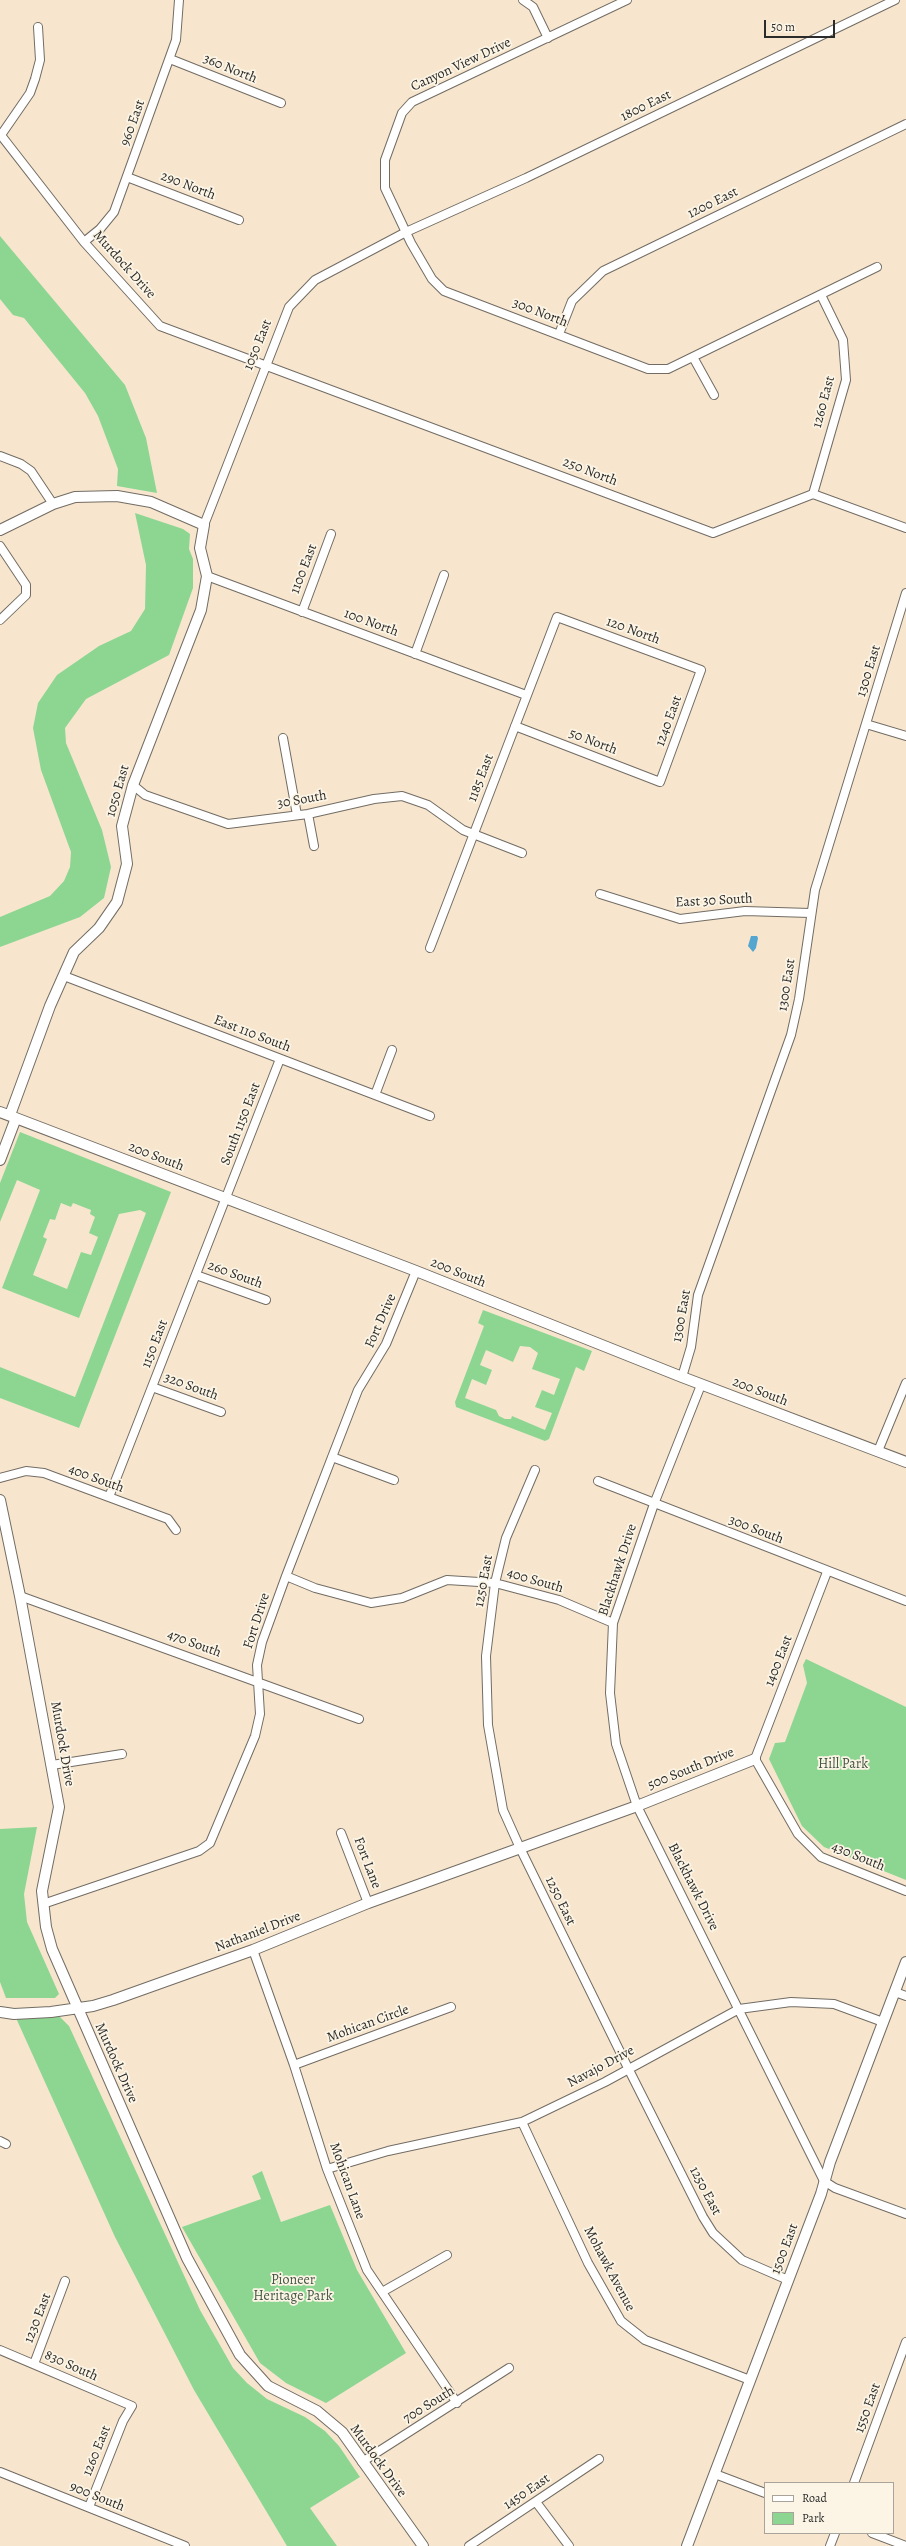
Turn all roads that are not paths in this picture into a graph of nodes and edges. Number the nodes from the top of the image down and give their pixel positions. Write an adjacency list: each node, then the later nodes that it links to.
1 (179, 0): 7 (street, 960 East)
2 (523, 0): 6 (street)
3 (627, 0): 6 (street, Canyon View Drive)
4 (895, 0): 13 (street, 1800 East)
5 (38, 27): 10 (street)
6 (548, 38): 13 (street, Canyon View Drive)
7 (170, 59): 8 (street, 360 North); 11 (street, 960 East)
8 (281, 103)
9 (906, 124): 17 (street, 1200 East)
10 (0, 134): 14 (street, Murdock Drive)
11 (127, 177): 12 (street, 290 North); 14 (street, 960 East)
12 (239, 220)
13 (406, 232): 17 (street, 300 North); 19 (street, 1050 East)
14 (84, 242): 19 (street, Murdock Drive)
15 (877, 267): 16 (street, 300 North)
16 (821, 295): 18 (street, 300 North); 22 (street, 1260 East)
17 (559, 334): 18 (street, 300 North)
18 (693, 357): 20 (street)
19 (266, 364): 22 (street, 250 North); 24 (street, 1050 East)
20 (714, 395)
21 (0, 456): 23 (street)
22 (813, 494): 25 (street)
23 (53, 504): 24 (street); 26 (street)
24 (204, 525): 30 (street)
25 (906, 528)
26 (0, 530)
27 (331, 534): 32 (street, 1100 East)
28 (0, 546): 34 (street)
29 (444, 575): 35 (street)
30 (207, 576): 32 (street, 100 North); 43 (street, 1050 East)
31 (906, 593): 38 (street, 1300 East)
32 (302, 612): 35 (street, 100 North)
33 (557, 617): 36 (street, 120 North); 37 (street, 1185 East)
34 (0, 620)
35 (415, 654): 37 (street, 100 North)
36 (701, 670): 42 (street, 1240 East)
37 (526, 695): 39 (street, 1185 East)
38 (866, 724): 40 (street); 50 (street, 1300 East)
39 (515, 726): 42 (street, 50 North); 46 (street, 1185 East)
40 (906, 736)
41 (283, 738): 45 (street)
42 (660, 782)
43 (133, 785): 45 (street, 30 South); 52 (street, 1050 East)
44 (308, 814): 45 (street, 30 South); 46 (street, 30 South); 47 (street)
45 (297, 815)
46 (474, 834): 48 (street, 30 South); 51 (street, 1185 East)
47 (314, 846)
48 (522, 853)
49 (600, 894): 50 (street, East 30 South)
50 (810, 913): 63 (street, 1300 East)
51 (430, 948)
52 (64, 976): 54 (street, East 110 South); 56 (street, 1050 East)
53 (392, 1050): 55 (street)
54 (280, 1059): 55 (street, East 110 South); 59 (street, South 1150 East)
55 (375, 1095): 57 (street, East 110 South)
56 (9, 1115): 58 (street); 59 (street, 200 South)
57 (430, 1116)
58 (0, 1160)
59 (226, 1199): 60 (street, 200 South); 61 (street, 1150 East)
60 (416, 1271): 63 (street, 200 South); 69 (street, Fort Drive)
61 (196, 1275): 62 (street, 260 South); 66 (street, 1150 East)
62 (266, 1300)
63 (682, 1377): 65 (street, 200 South)
64 (906, 1383): 68 (street)
65 (700, 1385): 68 (street, 200 South); 77 (street)
66 (152, 1387): 67 (street, 320 South); 75 (street, 1150 East)
67 (221, 1412)
68 (878, 1451): 70 (street, 200 South)
69 (332, 1457): 73 (street); 80 (street, Fort Drive)
70 (906, 1462)
71 (535, 1470): 81 (street, 1250 East)
72 (0, 1478): 75 (street, 400 South)
73 (394, 1480)
74 (598, 1481): 77 (street, 300 South)
75 (109, 1498): 78 (street, 400 South)
76 (0, 1500): 82 (street, Murdock Drive)
77 (654, 1504): 79 (street, 300 South); 84 (street, Blackhawk Drive)
78 (176, 1530)
79 (827, 1572): 83 (street, 300 South); 88 (street, 1400 East)
80 (286, 1576): 81 (street, 400 South); 85 (street, Fort Drive)
81 (495, 1583): 84 (street, 400 South); 92 (street, 1250 East)
82 (20, 1596): 85 (street, 470 South); 89 (street, Murdock Drive)
83 (906, 1601)
84 (613, 1623): 90 (street, Blackhawk Drive)
85 (258, 1681): 86 (street, 470 South); 95 (street, Fort Drive)
86 (358, 1719)
87 (122, 1754): 89 (street)
88 (755, 1758): 90 (street, 500 South Drive); 93 (street, 430 South)
89 (52, 1765): 95 (street, Murdock Drive)
90 (637, 1806): 92 (street, 500 South Drive); 102 (street, Blackhawk Drive)
91 (342, 1833): 94 (street, Fort Lane)
92 (520, 1848): 94 (street, Nathaniel Drive); 106 (street, 1250 East)
93 (906, 1891)
94 (368, 1903): 96 (street, Nathaniel Drive)
95 (43, 1904): 101 (street, Murdock Drive)
96 (253, 1950): 101 (street, Nathaniel Drive); 105 (street, Mohican Lane)
97 (906, 1962): 98 (street, 1500 East)
98 (895, 1992): 99 (street); 104 (street, 1500 East)
99 (906, 1996)
100 (451, 2007): 105 (street, Mohican Circle)
101 (76, 2009): 103 (street, Nathaniel Drive); 123 (street, Murdock Drive)
102 (738, 2009): 104 (street, Navajo Drive); 106 (street, Navajo Drive); 109 (street, Blackhawk Drive)
103 (0, 2012)
104 (883, 2022): 109 (street, 1500 East)
105 (294, 2065): 108 (street, Mohican Lane)
106 (628, 2068): 107 (street, Navajo Drive); 112 (street, 1250 East)
107 (522, 2122): 108 (street, Navajo Drive); 119 (street, Mohawk Avenue)
108 (327, 2169): 114 (street, Mohican Lane)
109 (824, 2181): 110 (street); 112 (street, 1500 East)
110 (906, 2214)
111 (447, 2256): 114 (street)
112 (788, 2280): 119 (street, 1500 East)
113 (66, 2281): 117 (street, 1230 East)
114 (382, 2292): 120 (street, Mohican Lane)
115 (906, 2342): 126 (street, 1550 East)
116 (0, 2350): 117 (street, 830 South)
117 (34, 2364): 121 (street, 830 South)
118 (509, 2368): 120 (street, 700 South)
119 (750, 2380): 125 (street, 1500 East)
120 (457, 2403): 123 (street, 700 South)
121 (132, 2406): 129 (street, 1260 East)
122 (599, 2459): 128 (street, 1450 East)
123 (362, 2462): 133 (street, Murdock Drive)
124 (0, 2472): 129 (street, 900 South)
125 (715, 2474): 127 (street); 136 (street, 1500 East)
126 (854, 2482)
127 (764, 2493)
128 (536, 2502): 134 (street, 1450 East); 135 (street)
129 (89, 2507): 132 (street, 900 South)
130 (835, 2534): 137 (street)
131 (875, 2534): 138 (street)
132 (185, 2546)
133 (423, 2546)
134 (469, 2546)
135 (569, 2546)
136 (687, 2546)
137 (830, 2546)
138 (906, 2546)

